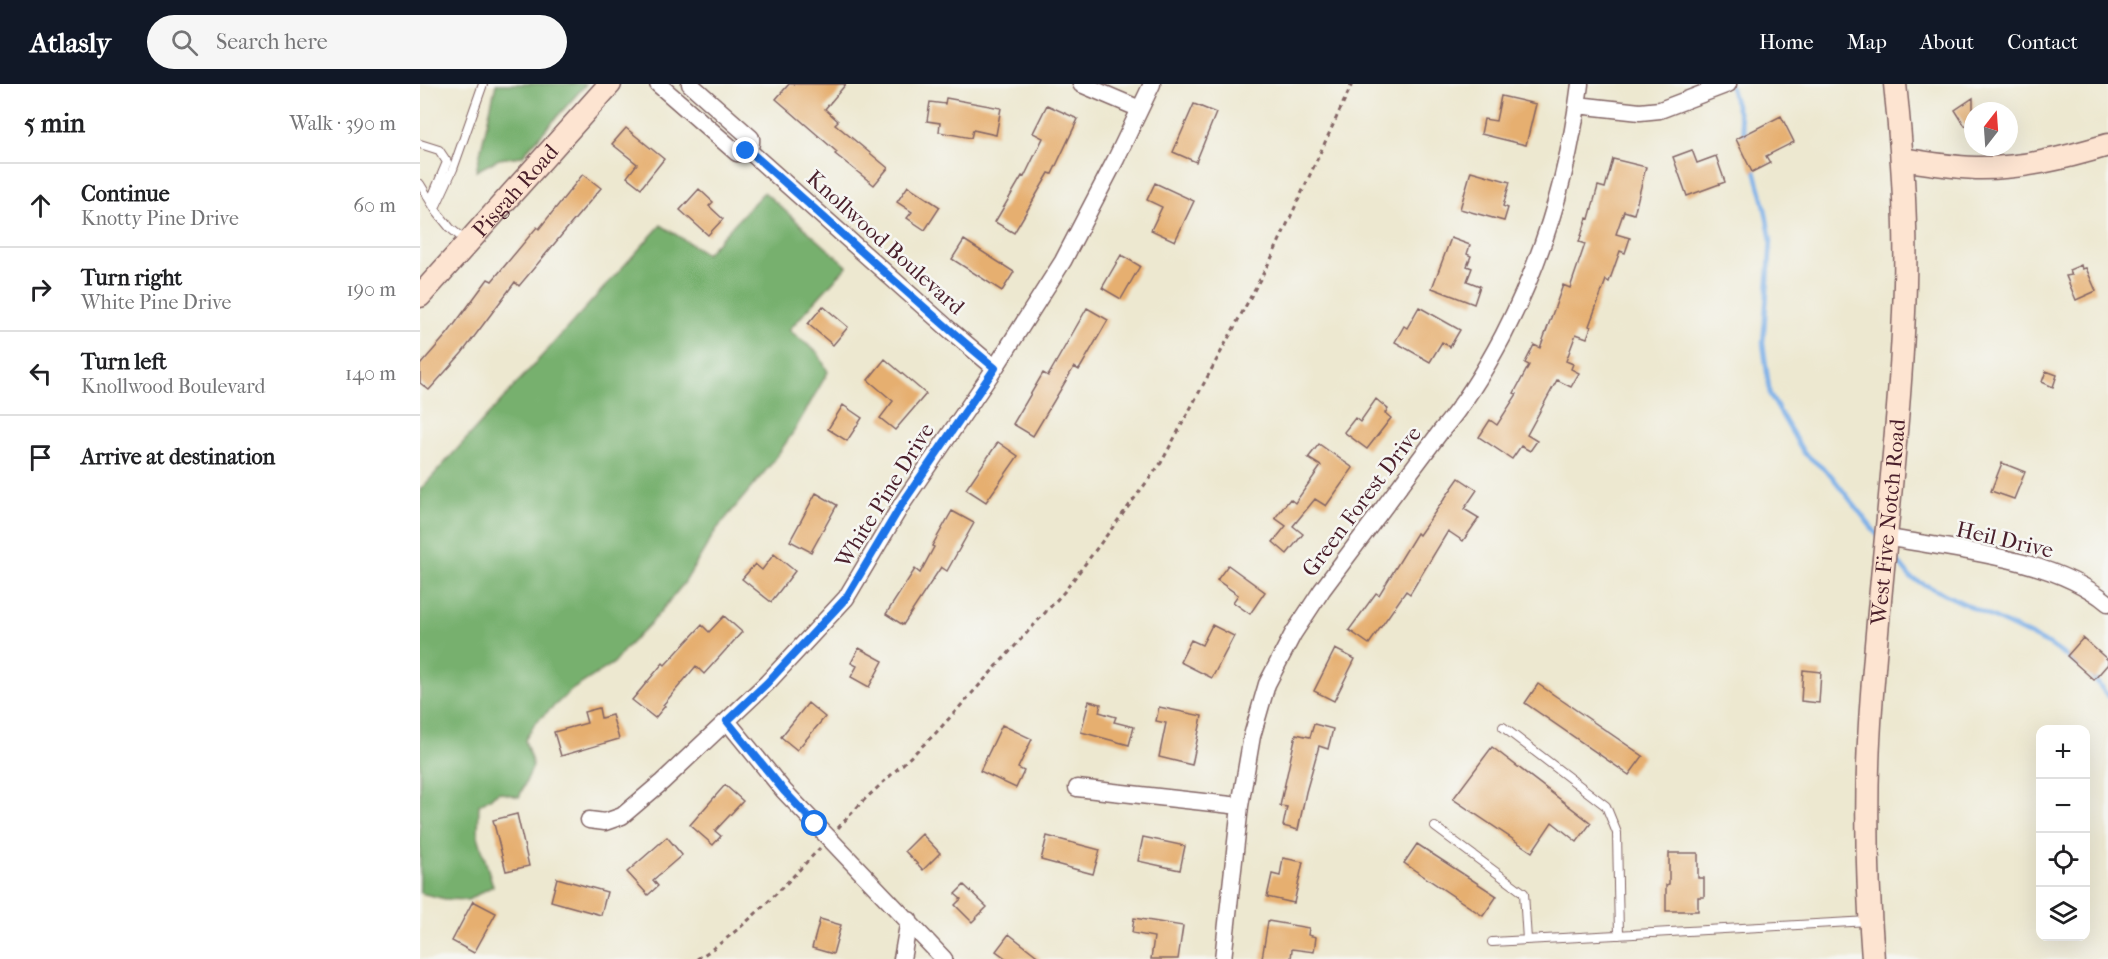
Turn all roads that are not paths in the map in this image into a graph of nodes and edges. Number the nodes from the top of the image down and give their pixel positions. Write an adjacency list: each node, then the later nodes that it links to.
1 (483, 84): 17 (lane)
2 (610, 84): 18 (street, Pisgah Road)
3 (658, 84): 14 (street, Knollwood Boulevard)
4 (690, 84): 14 (street, Knollwood Boulevard)
5 (1081, 84): 11 (street)
6 (1152, 84): 11 (street, White Pine Drive)
7 (1580, 84): 10 (street, Green Forest Drive)
8 (1728, 84): 10 (street)
9 (1895, 84): 15 (street, West Five Notch Road)
10 (1578, 105): 26 (street, Green Forest Drive)
11 (1140, 109): 20 (street, White Pine Drive)
12 (420, 144): 17 (lane)
13 (2108, 145): 15 (street)
14 (748, 150): 20 (street, Knollwood Boulevard)
15 (1902, 159): 21 (street, West Five Notch Road)
16 (420, 184): 17 (lane)
17 (433, 204): 18 (lane)
18 (468, 243): 19 (street, Pisgah Road)
19 (420, 296)
20 (995, 368): 23 (street, White Pine Drive)
21 (1885, 537): 22 (street, Heil Drive); 30 (street, West Five Notch Road)
22 (2108, 603)
23 (727, 721): 27 (street, White Pine Drive); 29 (street)
24 (1503, 727): 31 (lane)
25 (1077, 788): 26 (street)
26 (1240, 806): 36 (street, Green Forest Drive)
27 (589, 820)
28 (1435, 827): 32 (lane)
29 (909, 920): 34 (street); 35 (street)
30 (1870, 921): 31 (lane); 37 (street, West Five Notch Road)
31 (1619, 935): 32 (lane)
32 (1527, 940): 33 (lane)
33 (1492, 942)
34 (902, 959)
35 (944, 959)
36 (1223, 959)
37 (1873, 959)

